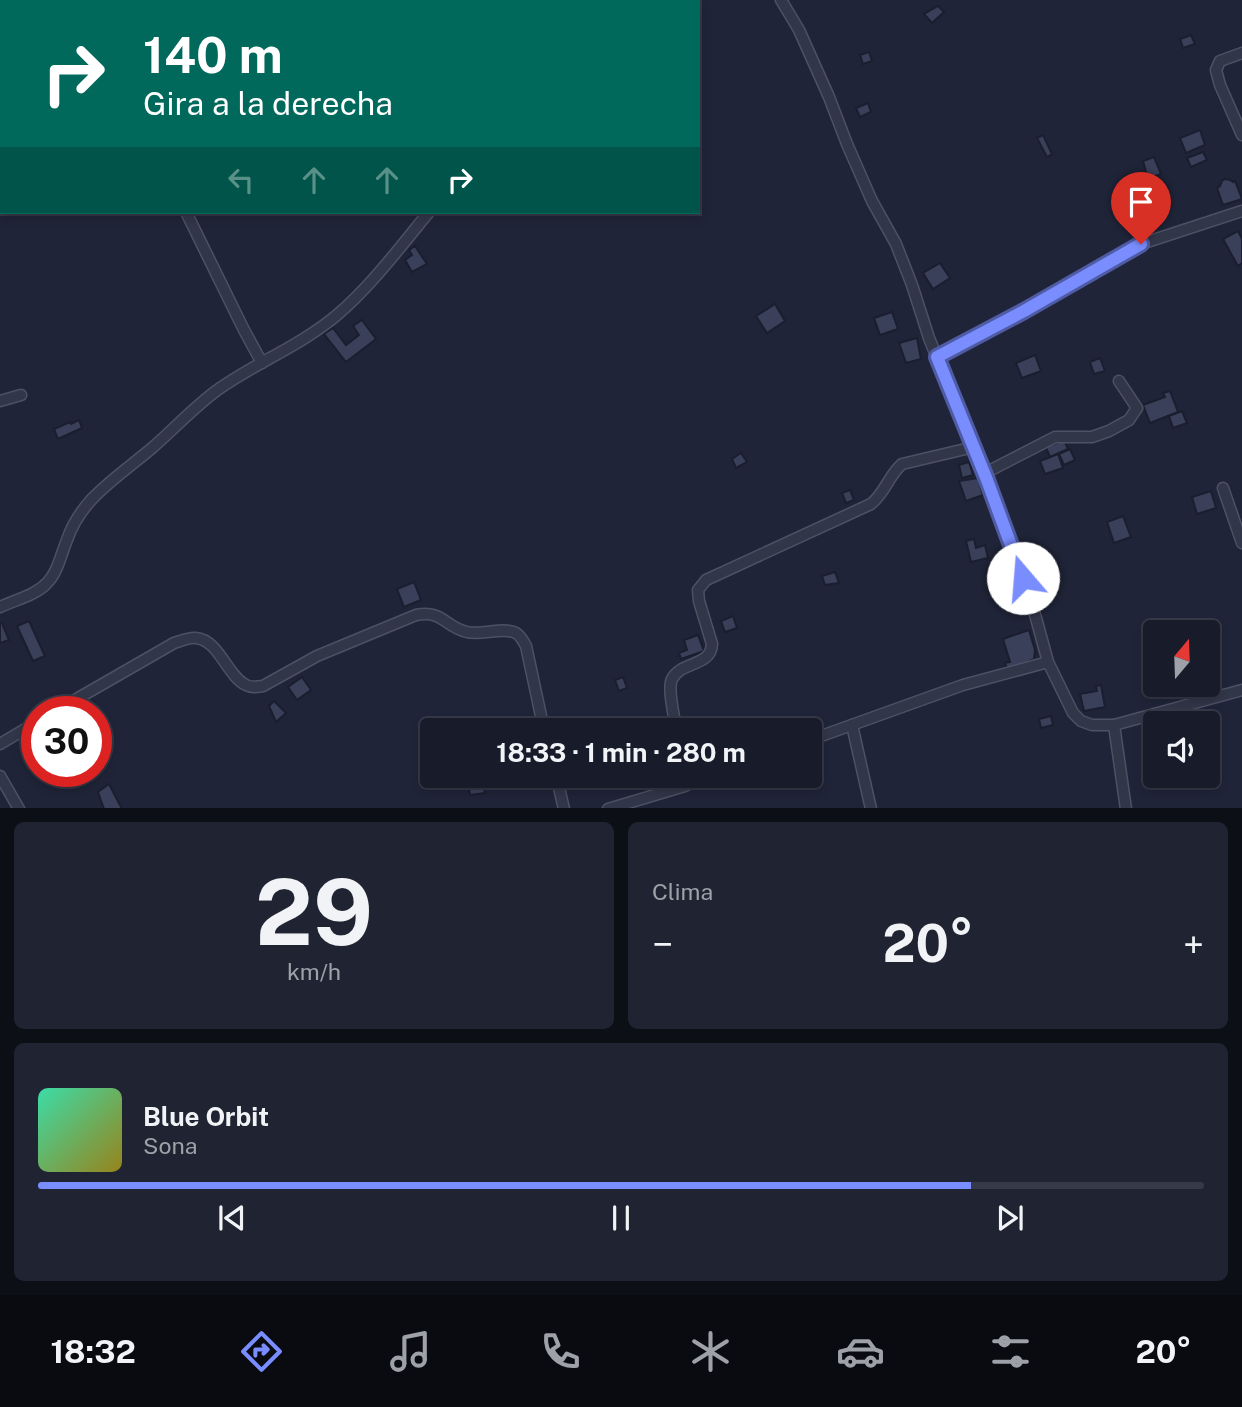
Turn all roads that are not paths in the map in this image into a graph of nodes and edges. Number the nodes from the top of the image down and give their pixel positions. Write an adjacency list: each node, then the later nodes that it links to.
1 (781, 0): 7 (street)
2 (1242, 53): 3 (street)
3 (1242, 135)
4 (1242, 211): 7 (street)
5 (187, 214): 8 (street)
6 (427, 214): 8 (street)
7 (937, 357): 12 (street)
8 (261, 363): 16 (street)
9 (1119, 381): 13 (street)
10 (22, 395): 11 (street)
11 (0, 401)
12 (974, 447): 13 (street); 21 (street)
13 (985, 473): 17 (street)
14 (1223, 488): 15 (street)
15 (1242, 543)
16 (0, 607)
17 (1048, 662): 22 (street); 23 (street)
18 (1242, 690): 23 (street)
19 (82, 696): 20 (street)
20 (541, 718)
21 (674, 718)
22 (852, 724): 25 (street); 33 (street)
23 (1114, 725): 34 (street)
24 (21, 732): 26 (street)
25 (822, 735)
26 (0, 744)
27 (0, 776): 30 (street)
28 (559, 788): 31 (street)
29 (662, 788): 32 (street)
30 (19, 808)
31 (564, 808)
32 (608, 808)
33 (871, 808)
34 (1126, 808)

